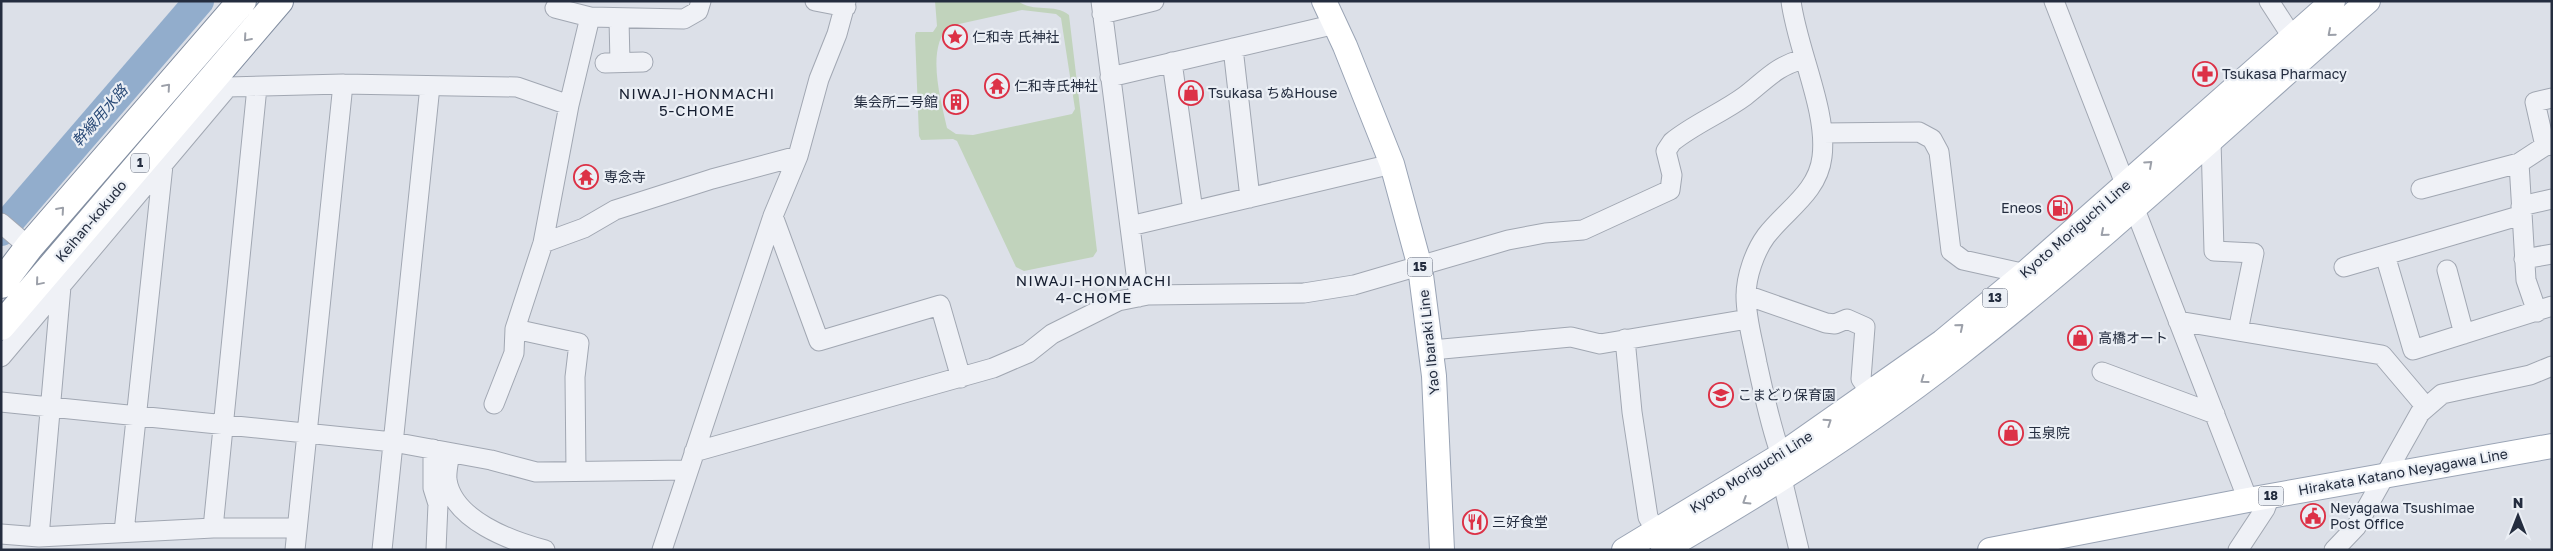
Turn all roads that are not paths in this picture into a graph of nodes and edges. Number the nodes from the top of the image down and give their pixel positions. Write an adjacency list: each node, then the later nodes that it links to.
1 (242, 1): 47 (highway, Keihan-kokudo / 1, one-way to 1)
2 (279, 1): 25 (highway, Keihan-kokudo / 1, one-way to 25)
3 (701, 1): 15 (street)
4 (816, 1): 12 (street)
5 (1154, 1): 13 (street)
6 (1324, 1): 18 (main road, Yao Ibaraki Line / 15)
7 (1791, 1): 21 (street)
8 (2054, 1): 38 (street)
9 (2269, 1): 19 (street)
10 (2333, 1): 19 (main road, Kyoto Moriguchi Line / 13)
11 (2368, 1): 19 (main road, Kyoto Moriguchi Line / 13, one-way to 19)
12 (846, 4): 34 (street)
13 (1101, 8): 24 (street)
14 (555, 9): 16 (street)
15 (655, 9): 17 (street)
16 (590, 17): 17 (street); 30 (street)
17 (619, 19): 22 (street)
18 (1336, 24): 20 (street); 36 (main road, Yao Ibaraki Line / 15)
19 (2299, 47): 32 (main road, Kyoto Moriguchi Line / 13); 38 (main road, Kyoto Moriguchi Line / 13, one-way to 19)
20 (1233, 48): 23 (street); 40 (street)
21 (1804, 59): 31 (street); 52 (street)
22 (643, 62)
23 (1172, 62): 24 (street); 44 (street)
24 (1110, 77): 46 (street)
25 (220, 83): 28 (street); 37 (street); 64 (highway, Keihan-kokudo / 1, one-way to 64)
26 (343, 84): 27 (street); 28 (street); 82 (street)
27 (430, 86): 30 (street); 83 (street)
28 (257, 87): 81 (street)
29 (2552, 98): 33 (street)
30 (569, 105): 48 (street)
31 (1823, 132): 55 (street); 59 (street)
32 (2212, 140): 42 (main road, Kyoto Moriguchi Line / 13); 66 (street)
33 (2548, 145): 35 (street)
34 (798, 156): 45 (street); 48 (street)
35 (2519, 163): 39 (street); 43 (street)
36 (1392, 164): 40 (street); 52 (main road, Yao Ibaraki Line / 15)
37 (163, 165): 58 (street); 80 (street)
38 (2126, 185): 42 (street); 55 (main road, Kyoto Moriguchi Line / 13)
39 (2421, 189)
40 (1250, 198): 44 (street)
41 (2552, 199): 43 (street)
42 (2134, 207): 56 (main road, Kyoto Moriguchi Line / 13, one-way to 56); 63 (street)
43 (2522, 210): 50 (street); 51 (street)
44 (1193, 211): 46 (street)
45 (773, 216): 73 (street); 87 (street)
46 (1130, 226): 60 (street)
47 (15, 235): 57 (highway, Keihan-kokudo / 1)
48 (542, 243): 65 (street)
49 (2552, 254): 51 (street)
50 (2384, 255): 53 (street); 67 (street)
51 (2524, 259): 61 (street)
52 (1420, 267): 60 (street); 69 (main road, Yao Ibaraki Line / 15)
53 (2344, 267)
54 (2447, 270): 67 (street)
55 (2024, 274): 56 (street); 74 (main road, Kyoto Moriguchi Line / 13, one-way to 55)
56 (2050, 280): 90 (main road, Kyoto Moriguchi Line / 13, one-way to 90)
57 (1, 284)
58 (61, 286): 70 (street); 77 (street)
59 (1746, 295): 62 (street); 74 (street)
60 (1139, 296): 73 (street)
61 (2544, 309): 67 (street)
62 (1748, 319): 68 (street); 86 (street)
63 (2178, 321): 66 (street); 79 (street)
64 (1, 326)
65 (515, 329): 76 (street); 88 (street)
66 (2238, 331): 78 (street)
67 (2464, 334)
68 (1625, 340): 69 (street); 97 (street)
69 (1432, 350): 104 (main road, Yao Ibaraki Line / 15)
70 (1, 356)
71 (2552, 366): 78 (street)
72 (2102, 372): 79 (street)
73 (961, 378): 87 (street)
74 (1871, 393): 86 (main road, Kyoto Moriguchi Line / 13, one-way to 74)
75 (1, 402): 77 (street)
76 (494, 404)
77 (50, 407): 80 (street); 96 (street)
78 (2426, 407): 89 (street)
79 (2215, 414): 91 (street)
80 (136, 416): 81 (street); 94 (street)
81 (224, 425): 82 (street); 92 (street)
82 (307, 434): 83 (street); 93 (street)
83 (393, 442): 85 (street); 100 (street)
84 (2552, 446): 89 (main road, Hirakata Katano Neyagawa Line / 18)
85 (441, 451): 88 (street); 101 (street); 102 (street)
86 (1781, 455): 97 (main road, Kyoto Moriguchi Line / 13)
87 (691, 461): 88 (street); 103 (street)
88 (576, 471)
89 (2384, 475): 91 (main road, Hirakata Katano Neyagawa Line / 18); 109 (street)
90 (1782, 479): 97 (main road, Kyoto Moriguchi Line / 13, one-way to 97); 106 (street)
91 (2259, 498): 98 (main road, Hirakata Katano Neyagawa Line / 18); 108 (street)
92 (213, 528): 93 (street); 94 (street)
93 (296, 528): 99 (street)
94 (124, 532): 96 (street)
95 (1, 534): 96 (street)
96 (39, 537)
97 (1660, 541): 105 (main road, Kyoto Moriguchi Line / 13)
98 (2043, 544): 107 (main road, Hirakata Katano Neyagawa Line / 18)
99 (295, 550)
100 (382, 550)
101 (436, 550)
102 (545, 550)
103 (662, 550)
104 (1442, 550)
105 (1624, 550)
106 (1799, 550)
107 (1990, 550)
108 (2238, 550)
109 (2334, 550)

